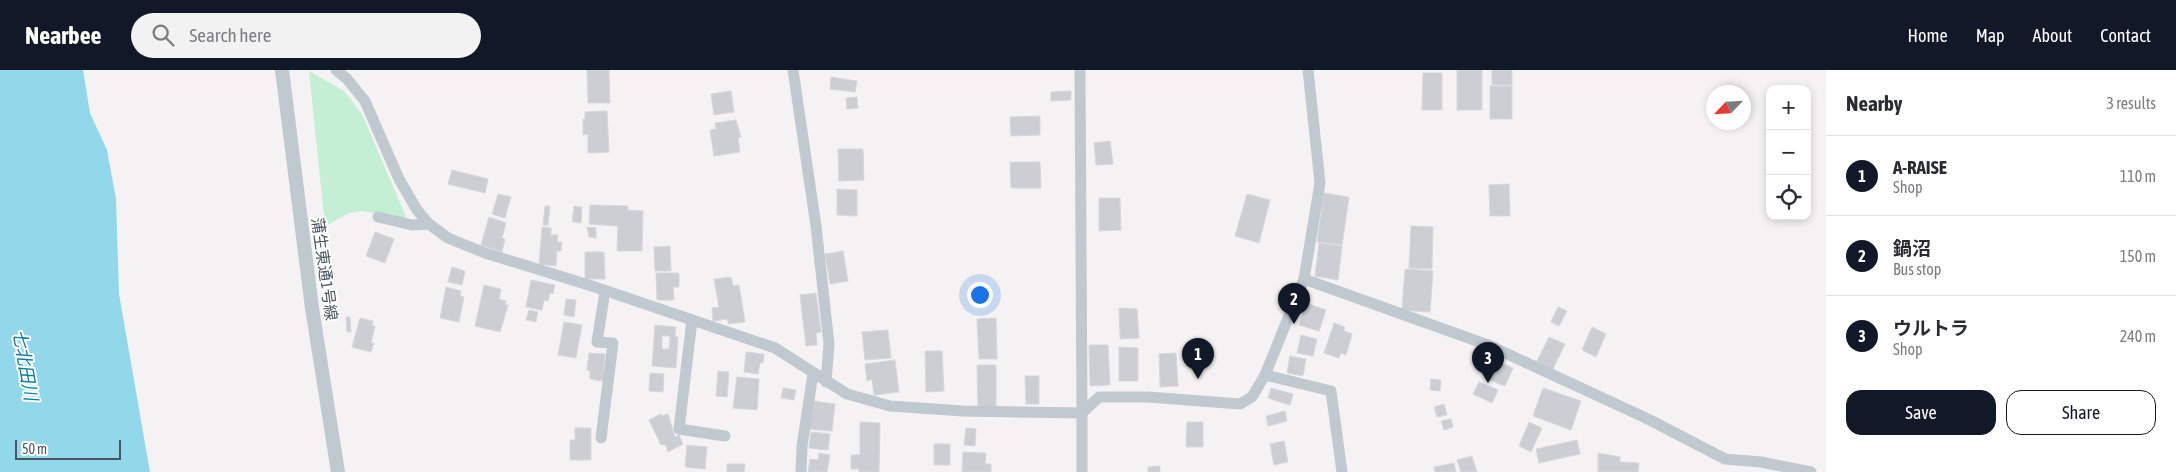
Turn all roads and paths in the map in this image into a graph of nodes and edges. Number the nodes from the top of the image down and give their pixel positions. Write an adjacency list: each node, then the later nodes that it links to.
1 (282, 70): 17 (street, 蒲生東通1号線)
2 (336, 70): 7 (street)
3 (793, 70): 13 (street)
4 (1080, 70): 14 (street)
5 (1308, 70): 8 (street)
6 (378, 217): 7 (street)
7 (429, 224): 9 (street)
8 (1304, 279): 12 (street); 21 (street)
9 (606, 291): 10 (street); 16 (street)
10 (692, 320): 11 (street); 15 (street)
11 (813, 374): 13 (street); 18 (street)
12 (1265, 375): 14 (street); 20 (street)
13 (826, 382): 14 (street)
14 (1082, 413): 19 (street)
15 (725, 436)
16 (601, 438)
17 (338, 472)
18 (801, 472)
19 (1082, 472)
20 (1342, 472)
21 (1811, 472)

